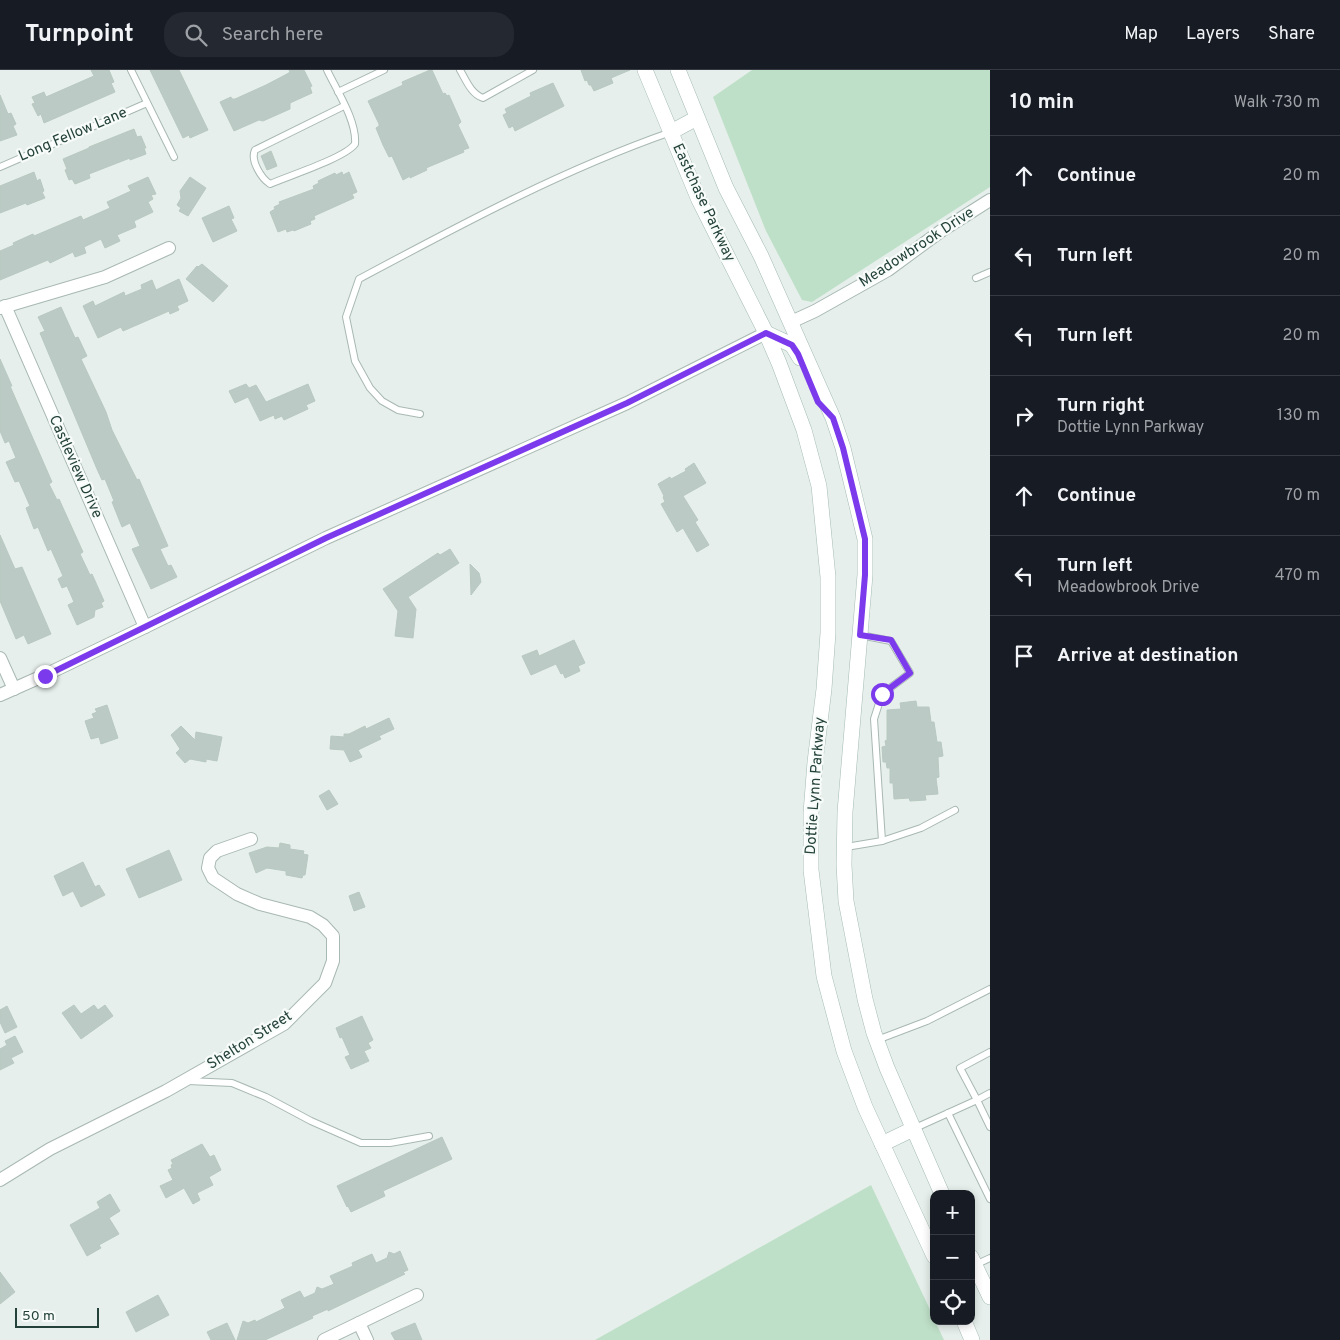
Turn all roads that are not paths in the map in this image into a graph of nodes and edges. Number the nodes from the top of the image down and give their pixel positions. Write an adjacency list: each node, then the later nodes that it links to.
1 (131, 70): 9 (lane)
2 (328, 70): 8 (lane)
3 (384, 70): 8 (lane)
4 (460, 70): 5 (lane)
5 (533, 70)
6 (645, 70): 12 (main road, Eastchase Parkway)
7 (678, 70): 11 (main road, Eastchase Parkway)
8 (338, 92): 10 (lane)
9 (147, 103): 13 (lane); 14 (lane, Long Fellow Lane)
10 (344, 106): 10 (lane)
11 (697, 118): 12 (main road); 20 (main road, Eastchase Parkway)
12 (671, 132): 21 (main road, Eastchase Parkway); 22 (lane)
13 (174, 157)
14 (0, 167)
15 (990, 200): 20 (street, Meadowbrook Drive)
16 (169, 248): 19 (street)
17 (990, 272): 18 (lane)
18 (976, 278)
19 (2, 307): 24 (street, Castleview Drive)
20 (791, 322): 23 (main road, Dottie Lynn Parkway)
21 (766, 333): 23 (main road); 24 (street); 43 (main road, Dottie Lynn Parkway)
22 (420, 414)
23 (833, 418): 25 (main road, Dottie Lynn Parkway)
24 (146, 628): 27 (street)
25 (860, 635): 31 (lane); 32 (main road, Dottie Lynn Parkway)
26 (0, 658): 27 (street)
27 (14, 689): 28 (street)
28 (0, 695)
29 (955, 810): 31 (lane)
30 (251, 839): 36 (street, Shelton Street)
31 (882, 841): 32 (lane)
32 (844, 847): 34 (main road, Dottie Lynn Parkway)
33 (990, 989): 34 (lane)
34 (877, 1040): 41 (main road, Dottie Lynn Parkway)
35 (990, 1052): 38 (lane)
36 (185, 1080): 42 (lane); 44 (street, Shelton Street)
37 (990, 1093): 38 (lane)
38 (977, 1100): 39 (lane); 40 (lane)
39 (948, 1113): 41 (lane); 46 (lane)
40 (990, 1127)
41 (913, 1129): 43 (main road); 45 (main road, Dottie Lynn Parkway)
42 (429, 1136)
43 (882, 1144): 47 (main road, Dottie Lynn Parkway)
44 (0, 1180)
45 (940, 1190)
46 (990, 1199)
47 (930, 1247)
48 (990, 1258): 49 (lane)
49 (975, 1261)
50 (975, 1265): 52 (main road)
51 (417, 1295): 53 (street)
52 (990, 1298)
53 (359, 1323): 55 (street); 56 (street)
54 (966, 1325): 57 (main road)
55 (324, 1340)
56 (367, 1340)
57 (972, 1340)

